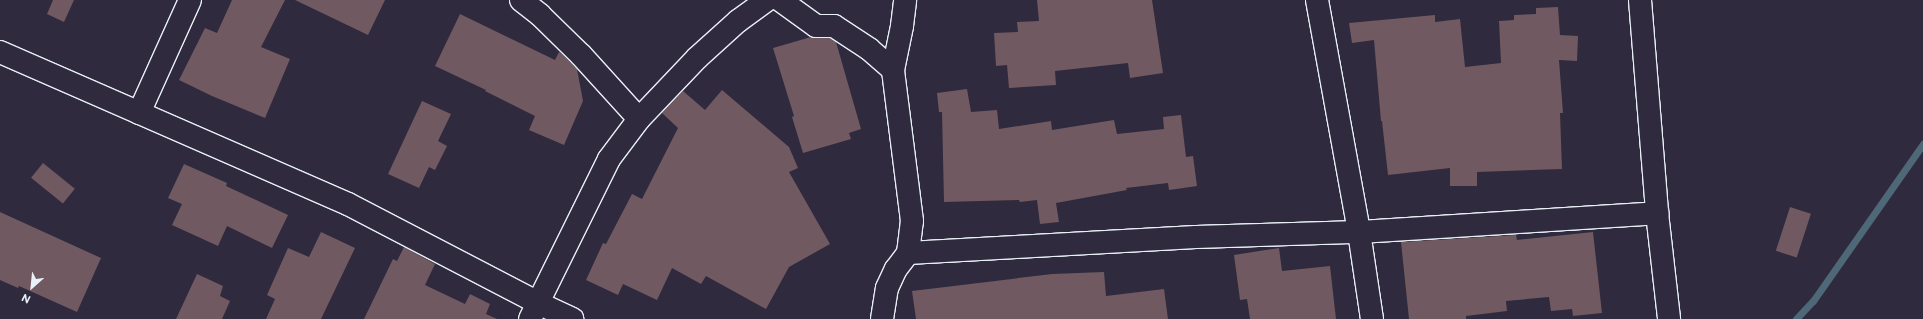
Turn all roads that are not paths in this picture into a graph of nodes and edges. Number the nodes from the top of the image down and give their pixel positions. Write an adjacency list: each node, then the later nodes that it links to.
1 (190, 0): 10 (street)
2 (521, 0): 11 (street)
3 (767, 0): 11 (street)
4 (780, 0): 9 (street)
5 (905, 0): 9 (street)
6 (1317, 0): 13 (street)
7 (1640, 0): 12 (street)
8 (0, 52): 10 (street)
9 (893, 70): 14 (street)
10 (139, 113): 15 (street)
11 (639, 119): 15 (street)
12 (1657, 213): 13 (street); 19 (street)
13 (1359, 232): 14 (street); 18 (street)
14 (908, 253): 17 (street)
15 (534, 311): 16 (street)
16 (573, 319)
17 (882, 319)
18 (1372, 319)
19 (1669, 319)

